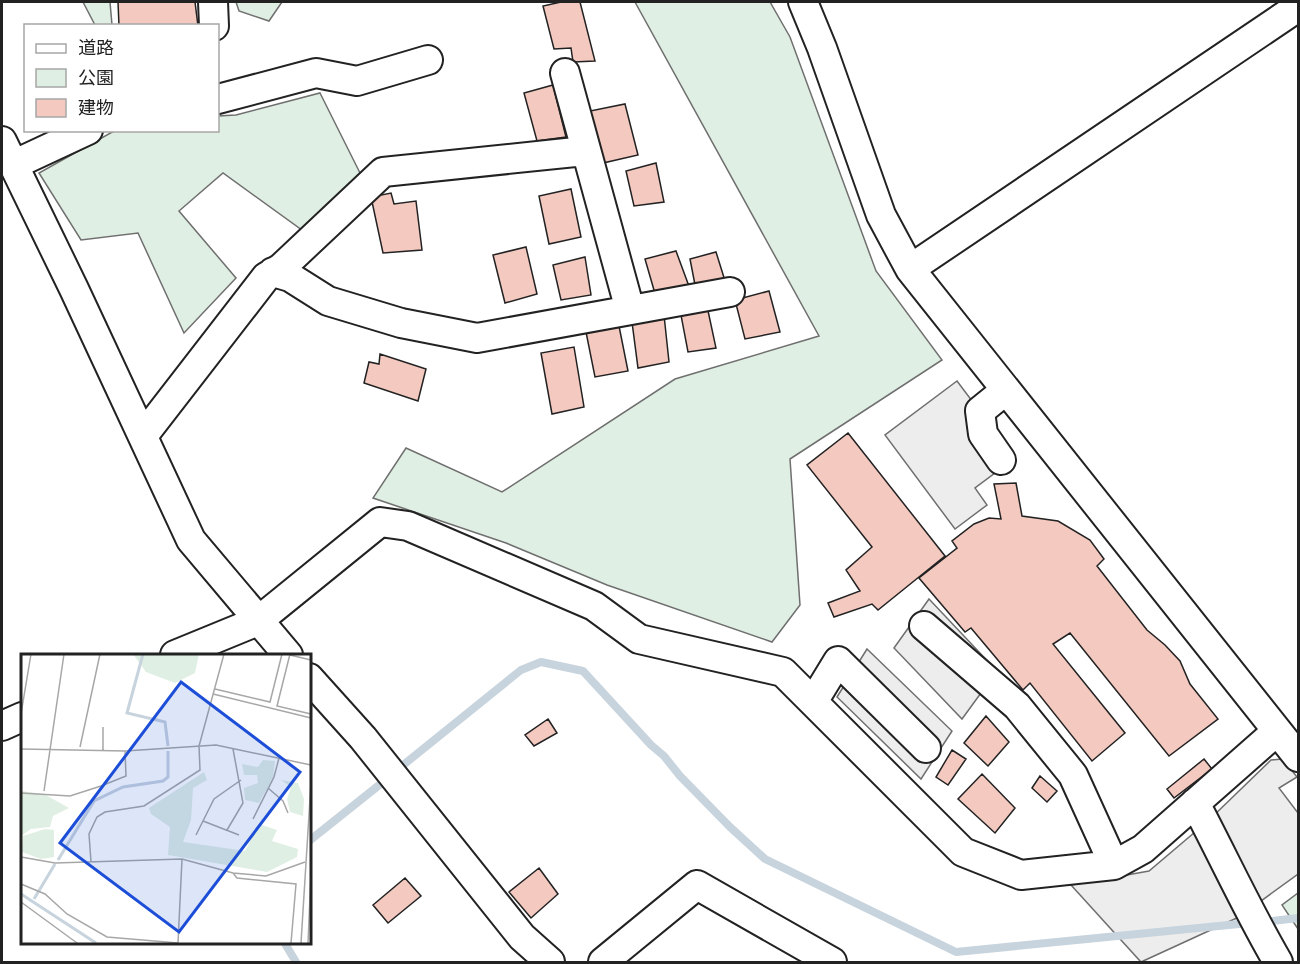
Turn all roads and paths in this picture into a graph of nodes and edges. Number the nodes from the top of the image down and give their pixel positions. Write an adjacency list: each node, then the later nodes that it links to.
1 (213, 2): 4 (street)
2 (803, 2): 11 (street)
3 (1299, 7): 11 (street)
4 (214, 24)
5 (428, 60): 7 (street)
6 (565, 73): 9 (street)
7 (219, 99)
8 (81, 132): 10 (street)
9 (585, 151): 12 (street); 14 (street)
10 (7, 153): 16 (street)
11 (910, 269): 15 (street)
12 (273, 272): 14 (street); 16 (street)
13 (730, 292): 14 (street)
14 (630, 310)
15 (1006, 390): 17 (street); 26 (street)
16 (144, 436): 18 (street)
17 (1001, 460)
18 (258, 621): 20 (street); 21 (street); 23 (street)
19 (924, 626): 30 (street)
20 (177, 654)
21 (287, 654)
22 (310, 679): 31 (street)
23 (813, 702): 27 (street); 30 (street)
24 (21, 717): 25 (street)
25 (2, 726)
26 (1277, 730): 28 (street); 29 (street)
27 (926, 748)
28 (1299, 757)
29 (1195, 803): 30 (street); 34 (street)
30 (1114, 865)
31 (550, 963)
32 (603, 963): 33 (street)
33 (832, 963)
34 (1278, 963)

